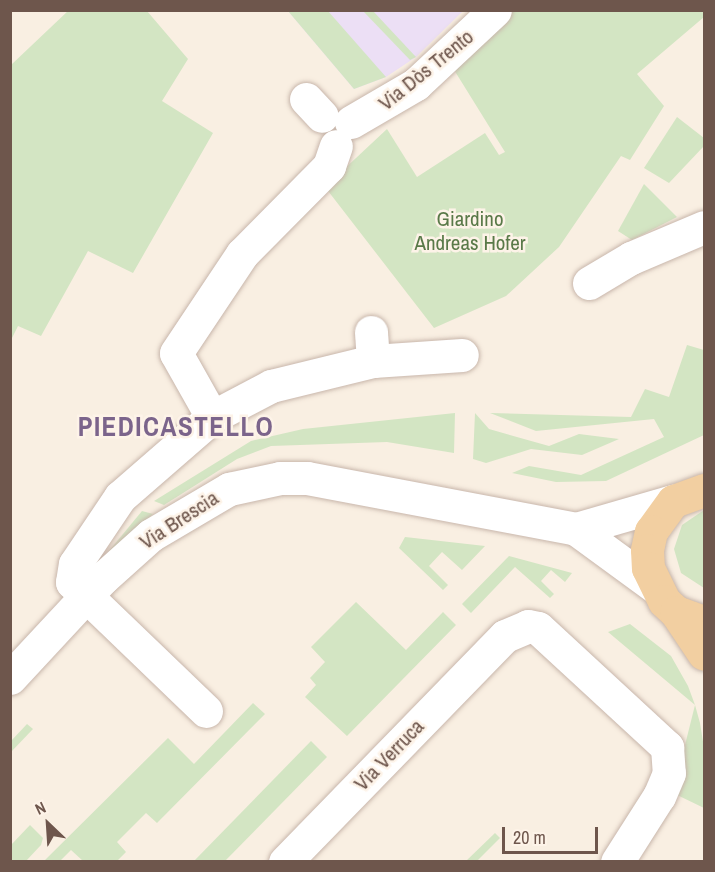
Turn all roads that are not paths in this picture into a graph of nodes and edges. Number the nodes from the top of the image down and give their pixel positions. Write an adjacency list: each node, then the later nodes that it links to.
1 (495, 10): 5 (street, Via Dòs Trento)
2 (705, 227): 3 (street)
3 (589, 284)
4 (462, 356): 5 (street)
5 (212, 417): 10 (street)
6 (705, 490): 7 (main road)
7 (673, 501): 8 (street, Via Brescia); 9 (main road)
8 (576, 529): 9 (street, Via Brescia); 10 (street, Via Brescia)
9 (654, 586): 11 (main road)
10 (83, 598): 13 (street, Via Brescia); 14 (street)
11 (690, 617): 12 (main road)
12 (705, 654)
13 (10, 678)
14 (206, 711)
15 (285, 861): 16 (street, Via Verruca)
16 (616, 861)

